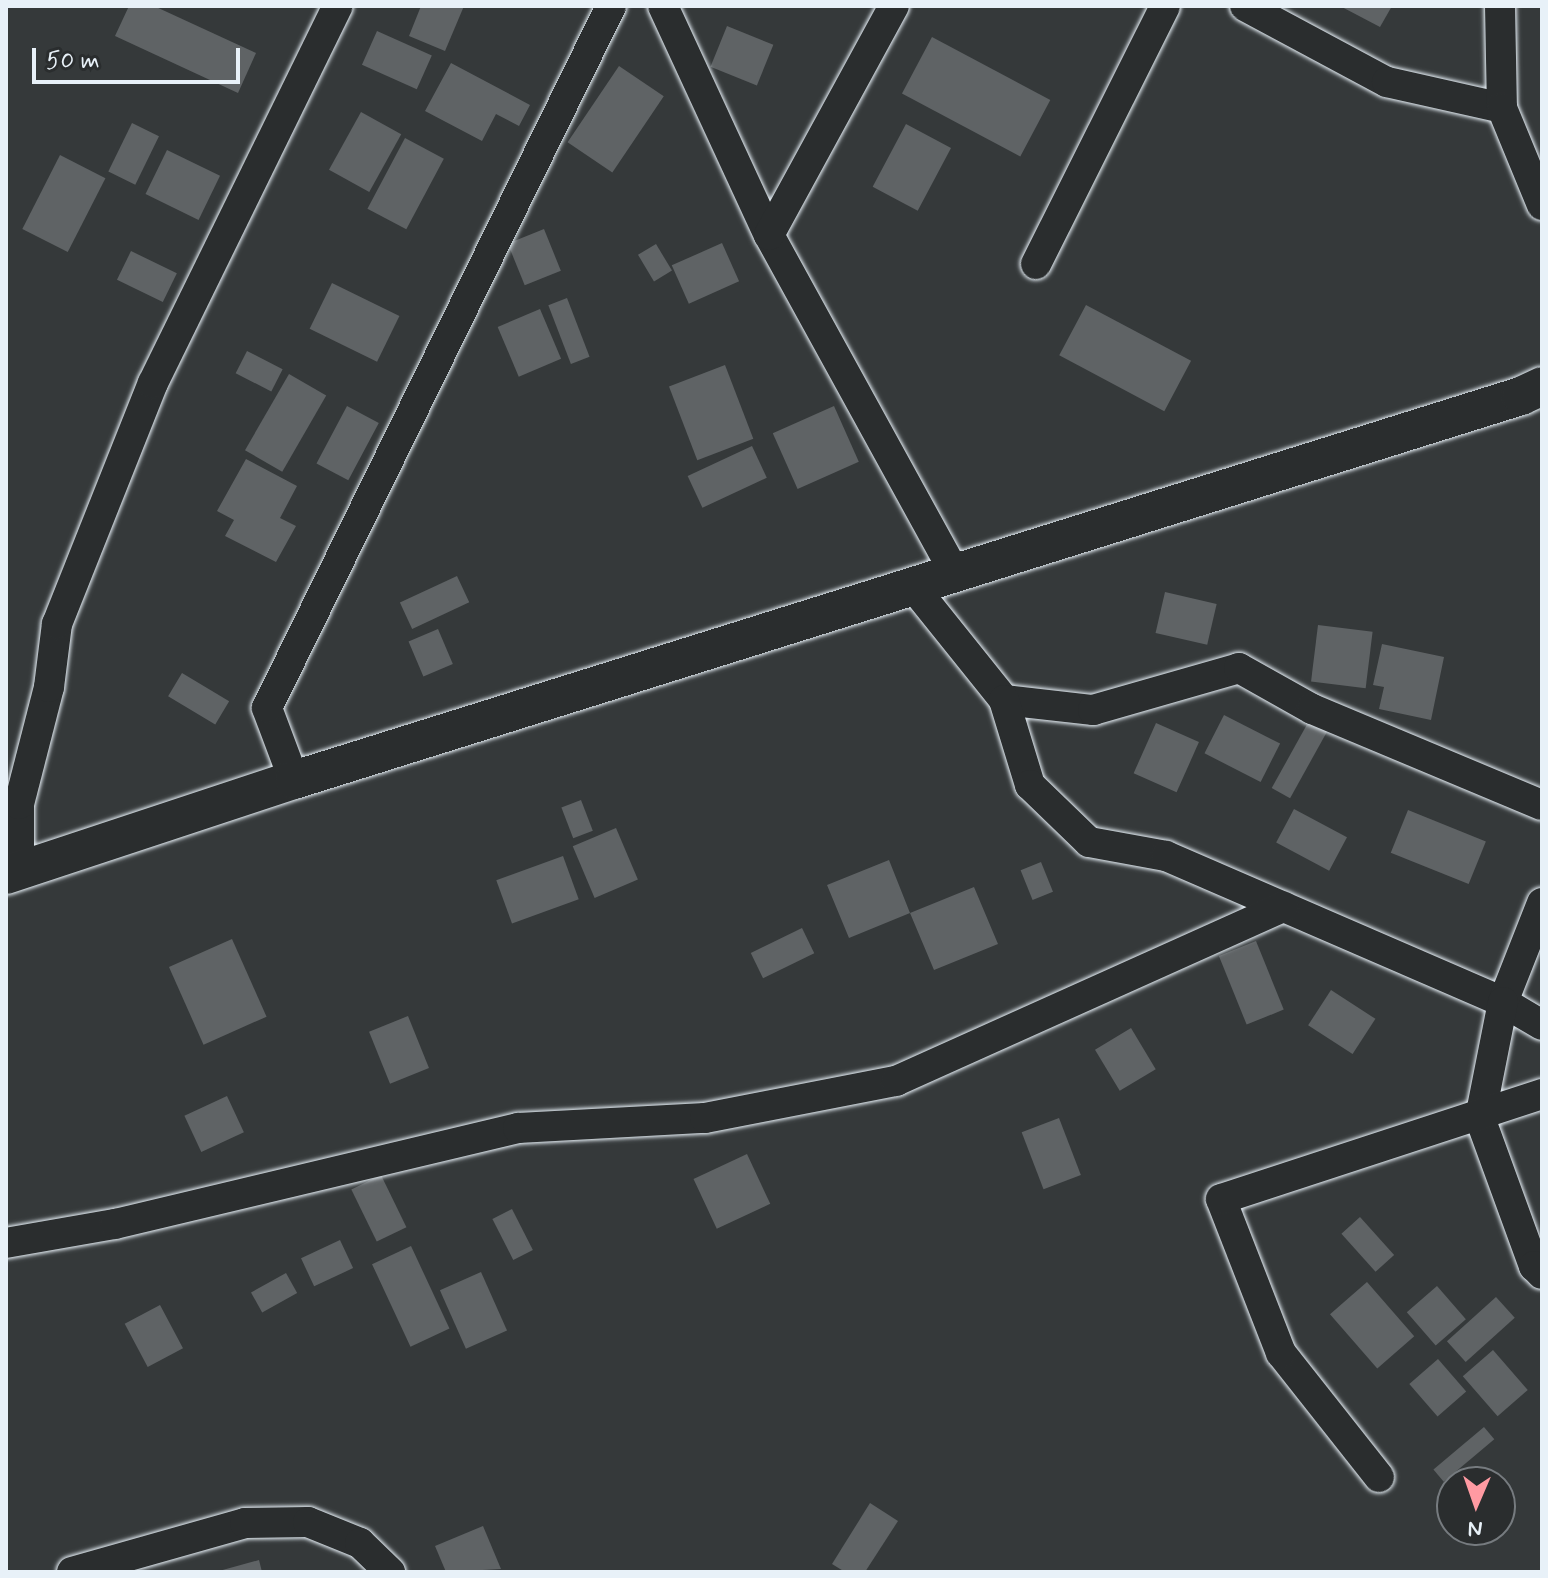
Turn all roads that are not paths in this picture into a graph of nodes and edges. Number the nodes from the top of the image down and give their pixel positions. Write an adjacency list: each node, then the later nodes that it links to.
1 (338, 6): 18 (street)
2 (611, 6): 16 (street)
3 (663, 6): 10 (street)
4 (894, 6): 10 (street)
5 (1165, 6): 11 (street)
6 (1245, 6): 8 (street)
7 (1500, 6): 8 (street)
8 (1502, 108): 9 (street)
9 (1542, 205)
10 (769, 235): 13 (street)
11 (1036, 264)
12 (1535, 393): 13 (main road)
13 (954, 572): 14 (main road)
14 (912, 585): 15 (street); 16 (main road)
15 (1004, 700): 17 (street); 20 (street)
16 (294, 780): 18 (main road)
17 (1542, 805)
18 (13, 873)
19 (1542, 903): 21 (street)
20 (1284, 907): 21 (street); 25 (street)
21 (1503, 1002): 22 (street); 24 (street)
22 (1542, 1025)
23 (1542, 1094): 24 (street)
24 (1480, 1118): 26 (street); 27 (street)
25 (6, 1243)
26 (1542, 1274)
27 (1379, 1477)
28 (72, 1572): 29 (street)
29 (390, 1572)

